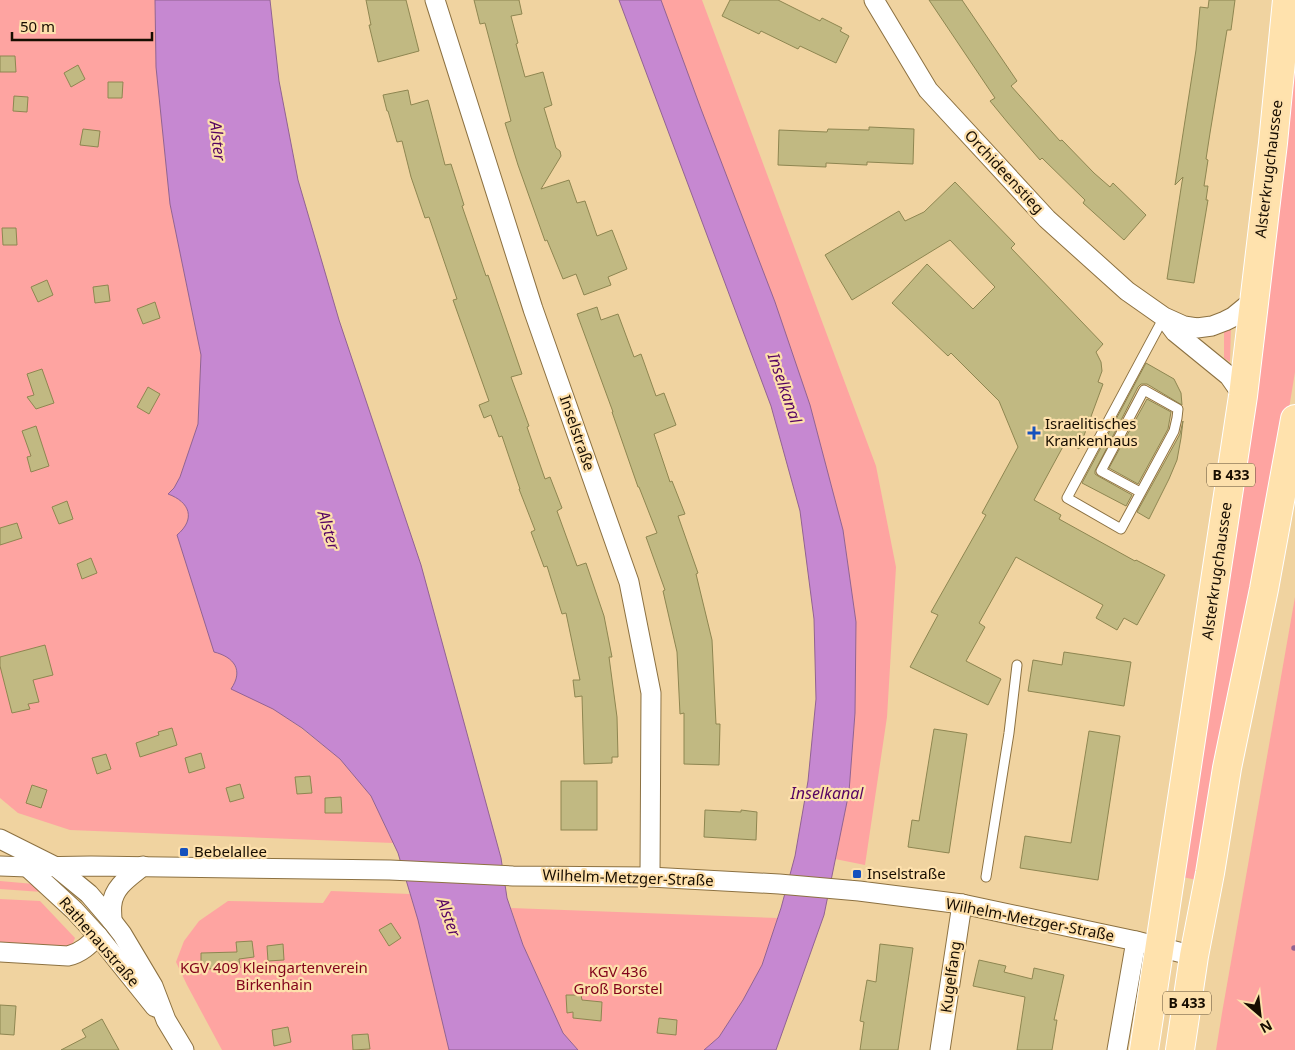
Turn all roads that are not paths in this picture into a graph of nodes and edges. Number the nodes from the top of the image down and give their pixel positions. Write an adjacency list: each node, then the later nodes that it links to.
1 (435, 0): 16 (street, Inselstraße)
2 (874, 0): 5 (street, Orchideenstieg)
3 (1287, 0): 4 (main road, Alsterkrugchaussee / B 433)
4 (1255, 299): 5 (street, Orchideenstieg); 6 (main road, Alsterkrugchaussee / B 433)
5 (1164, 317): 6 (street, Orchideenstieg); 8 (lane)
6 (1243, 396): 20 (main road, Alsterkrugchaussee / B 433)
7 (1295, 419): 22 (main road, B 433)
8 (1140, 492): 8 (lane)
9 (1016, 665): 15 (lane)
10 (0, 840): 13 (street, Wilhelm-Metzger-Straße); 14 (street, Wilhelm-Metzger-Straße)
11 (0, 866): 13 (street, Wilhelm-Metzger-Straße)
12 (143, 866): 14 (street, Wilhelm-Metzger-Straße); 16 (street, Wilhelm-Metzger-Straße); 18 (street, Rathenaustraße)
13 (28, 867): 14 (street, Wilhelm-Metzger-Straße); 19 (street, Rathenaustraße)
14 (56, 867): 18 (street, Rathenaustraße)
15 (986, 877)
16 (650, 878): 17 (street, Wilhelm-Metzger-Straße)
17 (962, 904): 20 (street, Wilhelm-Metzger-Straße); 25 (street, Kugelfang)
18 (112, 920): 23 (street, Rathenaustraße)
19 (98, 936): 21 (street); 23 (street, Rathenaustraße)
20 (1148, 944): 22 (street, Wilhelm-Metzger-Straße); 26 (street, Alsterkrugchaussee); 27 (main road, Alsterkrugchaussee)
21 (0, 952)
22 (1194, 956): 28 (main road, B 433)
23 (166, 1020): 24 (street, Rathenaustraße)
24 (184, 1050)
25 (940, 1050)
26 (1117, 1050)
27 (1144, 1050)
28 (1180, 1050)

